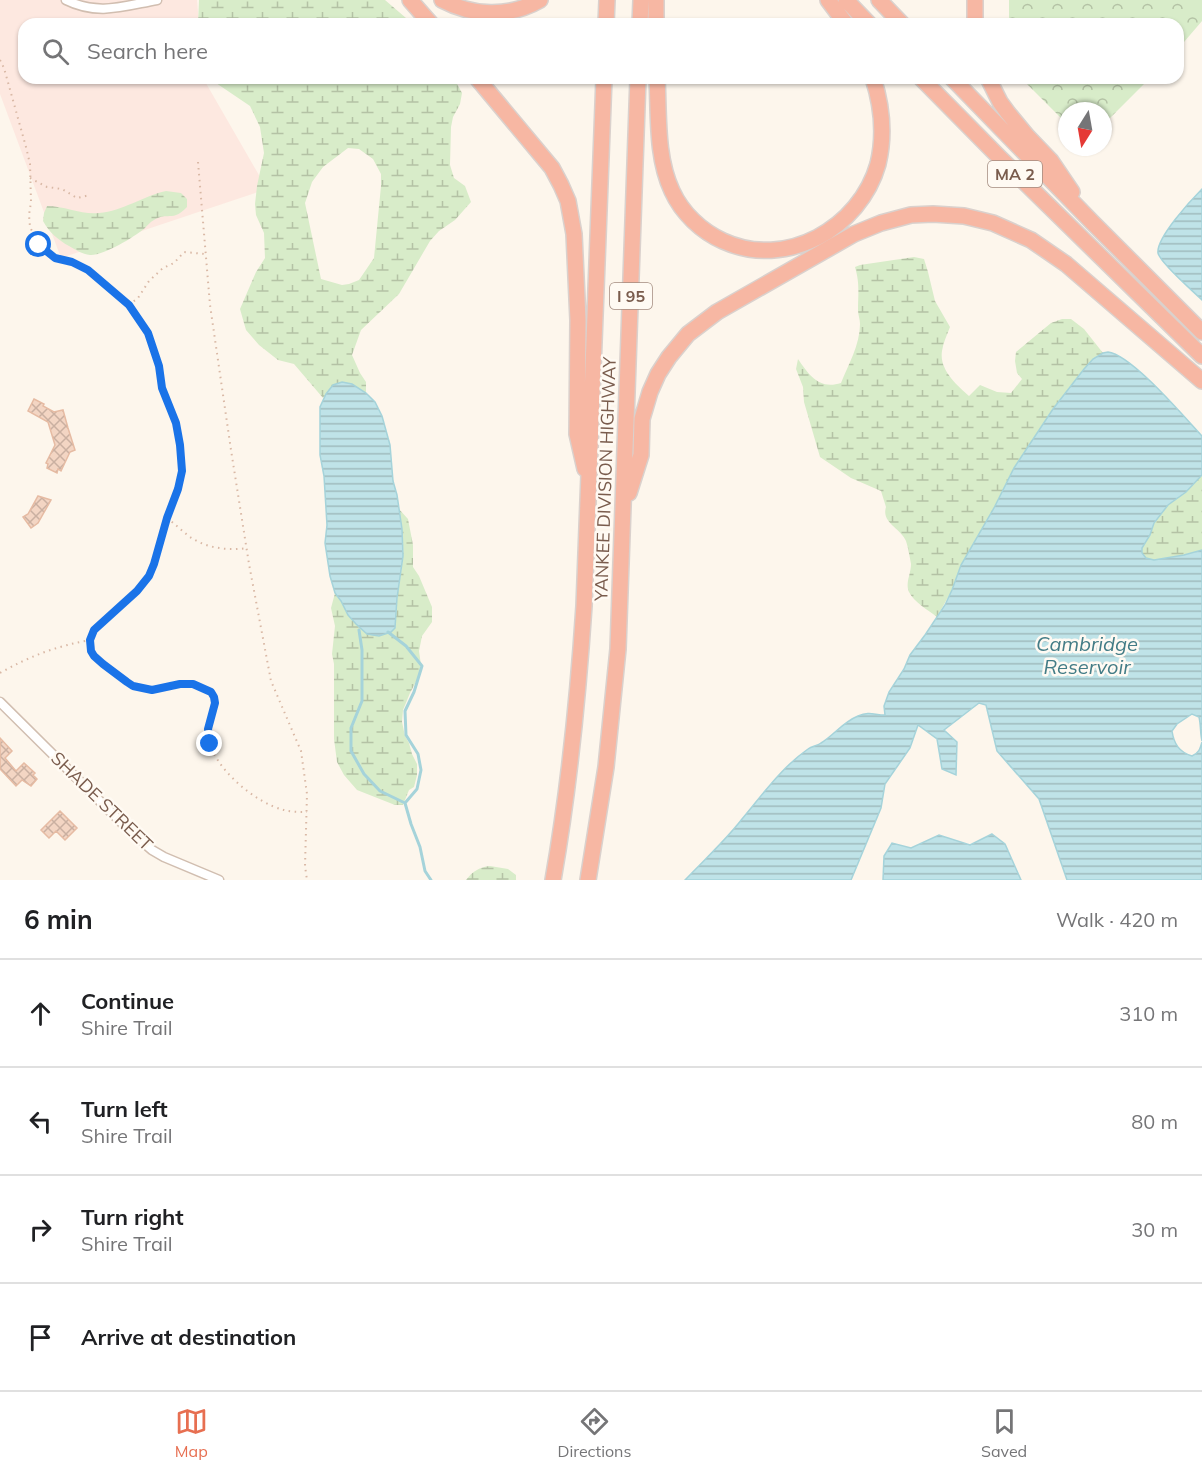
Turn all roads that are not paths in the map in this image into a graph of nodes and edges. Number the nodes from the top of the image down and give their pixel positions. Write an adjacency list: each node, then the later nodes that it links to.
1 (66, 0): 2 (street)
2 (157, 0)
3 (410, 0): 13 (highway)
4 (442, 0): 5 (highway)
5 (540, 0)
6 (607, 0): 14 (highway)
7 (641, 0): 15 (highway)
8 (656, 0): 16 (highway)
9 (828, 0): 17 (highway)
10 (846, 0): 18 (highway)
11 (879, 0): 19 (highway)
12 (975, 0): 20 (highway)
13 (426, 18)
14 (606, 18)
15 (640, 18)
16 (656, 18)
17 (842, 18)
18 (863, 18)
19 (896, 18)
20 (975, 18)
21 (482, 84): 33 (highway)
22 (604, 84): 33 (highway, YANKEE DIVISION HIGHWAY / I 95)
23 (638, 84): 34 (highway, YANKEE DIVISION HIGHWAY / I 95)
24 (657, 84): 25 (highway)
25 (875, 84)
26 (927, 84): 31 (highway, MA 2)
27 (958, 84): 29 (highway, MA 2)
28 (991, 84): 29 (highway)
29 (1092, 222): 30 (highway, MA 2)
30 (1202, 332)
31 (1202, 356)
32 (1202, 381): 34 (highway)
33 (590, 493): 37 (highway, YANKEE DIVISION HIGHWAY / I 95)
34 (623, 513): 38 (highway, YANKEE DIVISION HIGHWAY / I 95)
35 (0, 702): 36 (street, SHADE STREET)
36 (219, 880)
37 (553, 880)
38 (588, 880)

